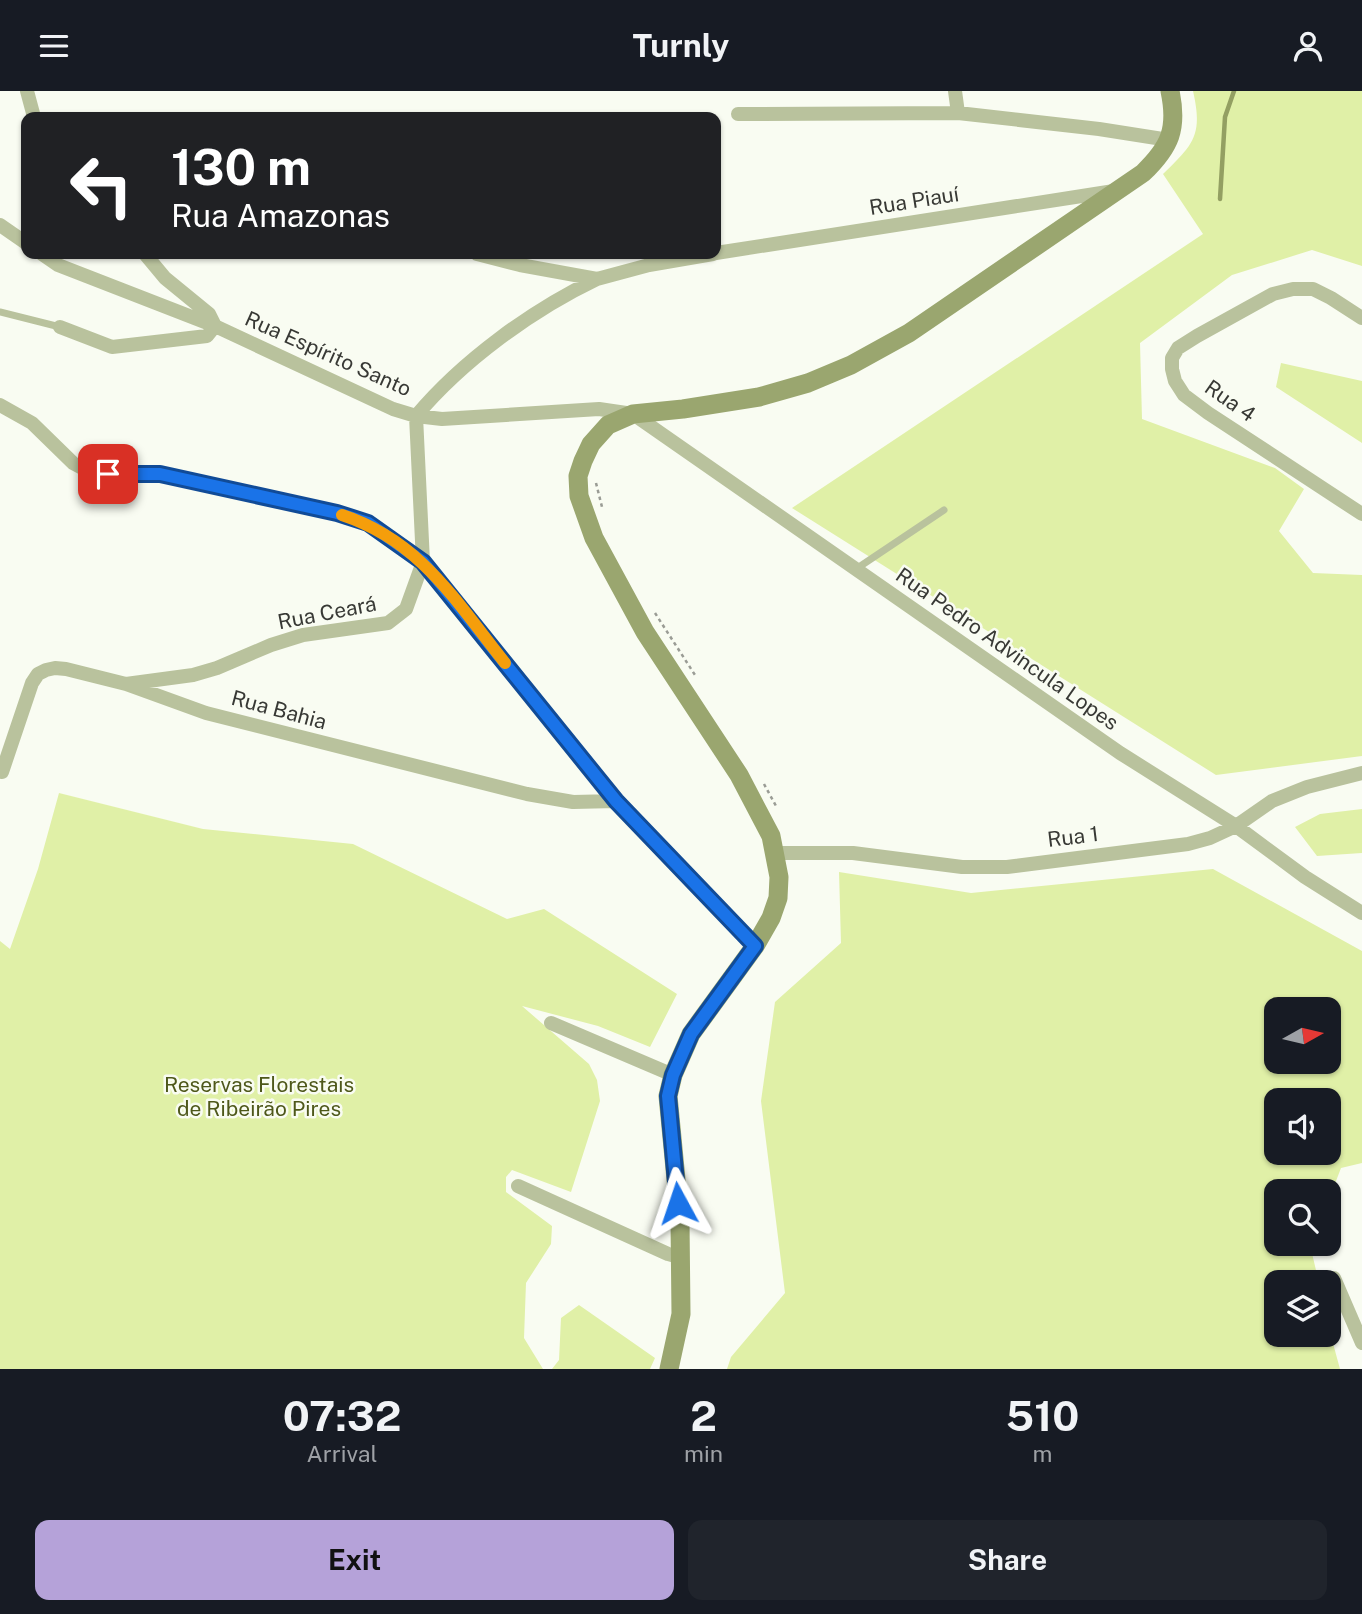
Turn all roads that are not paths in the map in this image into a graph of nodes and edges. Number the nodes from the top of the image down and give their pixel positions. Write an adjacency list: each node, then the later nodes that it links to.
1 (27, 91): 4 (street)
2 (955, 91): 5 (street)
3 (1170, 91): 7 (main road)
4 (33, 112)
5 (958, 113): 6 (street); 7 (street)
6 (738, 114)
7 (1170, 140): 8 (main road)
8 (1119, 190): 11 (street, Rua Piauí); 22 (main road)
9 (0, 225): 10 (street)
10 (21, 240)
11 (721, 253)
12 (49, 259): 19 (street, Rua Espírito Santo)
13 (149, 259): 19 (street)
14 (497, 259): 16 (street, Rua Piauí)
15 (685, 259): 16 (street, Rua Piauí)
16 (597, 279): 23 (street)
17 (0, 312): 20 (lane)
18 (1362, 318): 25 (street, Rua 4)
19 (215, 326): 20 (street); 23 (street, Rua Espírito Santo)
20 (60, 327)
21 (0, 405): 26 (street)
22 (633, 414): 23 (street, Rua Espírito Santo); 27 (street, Rua Pedro Advincula Lopes); 33 (main road)
23 (416, 417): 26 (street, Rua Ceará)
24 (944, 510): 27 (lane)
25 (1362, 514)
26 (423, 562): 28 (street, Rua Ceará); 31 (street)
27 (855, 569): 32 (street, Rua Pedro Advincula Lopes)
28 (126, 684): 29 (street, Rua Bahia); 31 (street, Rua Bahia)
29 (2, 772)
30 (1362, 773): 32 (street, Rua 1)
31 (616, 801): 35 (street)
32 (1236, 826): 33 (street, Rua 1); 34 (street, Rua Pedro Advincula Lopes)
33 (775, 853): 35 (main road)
34 (1362, 913)
35 (755, 946): 37 (main road)
36 (551, 1023): 37 (street)
37 (673, 1075): 39 (main road)
38 (518, 1186): 39 (street)
39 (678, 1257): 42 (main road)
40 (1341, 1294): 41 (street)
41 (1362, 1343)
42 (669, 1369)

